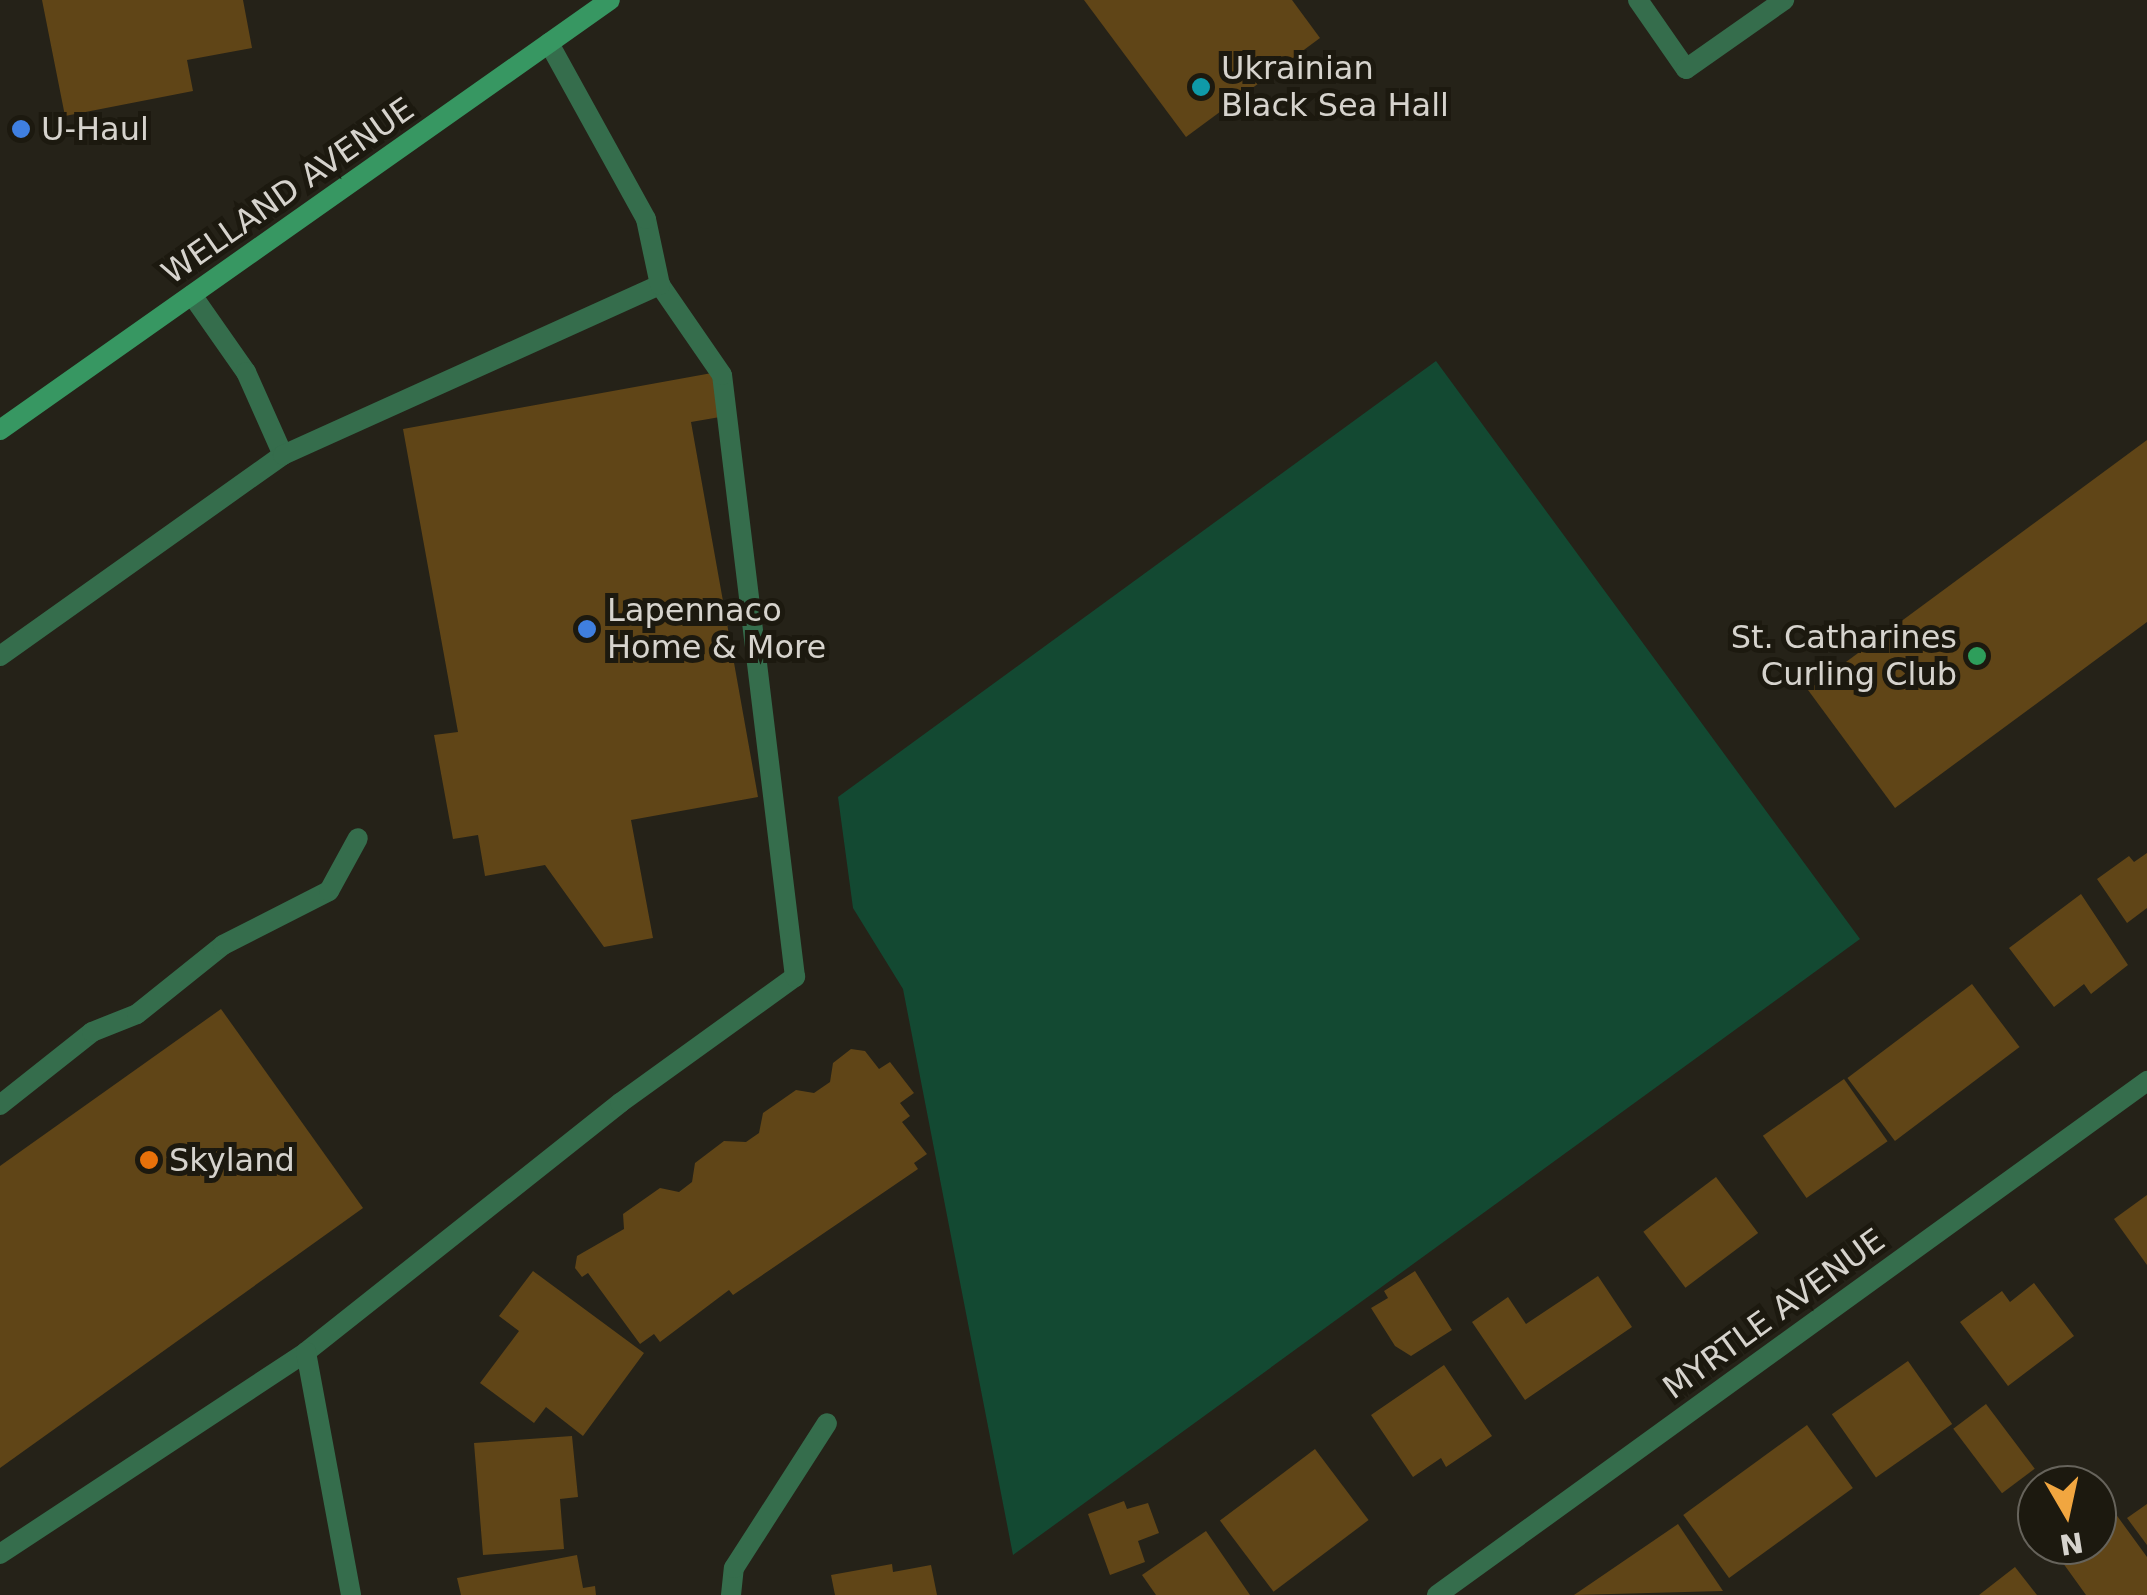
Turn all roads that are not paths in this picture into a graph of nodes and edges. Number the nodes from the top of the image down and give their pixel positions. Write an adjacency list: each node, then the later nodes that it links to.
1 (610, 0): 4 (main road, WELLAND AVENUE)
2 (1638, 0): 3 (street)
3 (1784, 0)
4 (549, 43): 5 (street); 6 (main road, WELLAND AVENUE)
5 (660, 285): 8 (street); 13 (street)
6 (192, 295): 7 (main road, WELLAND AVENUE); 8 (street)
7 (0, 430)
8 (283, 456): 9 (street)
9 (0, 656)
10 (358, 838): 12 (street)
11 (2147, 1081): 18 (street, MYRTLE AVENUE)
12 (0, 1105)
13 (306, 1352): 15 (street); 16 (street)
14 (826, 1423): 17 (street)
15 (0, 1554)
16 (351, 1595)
17 (731, 1595)
18 (1437, 1595)

